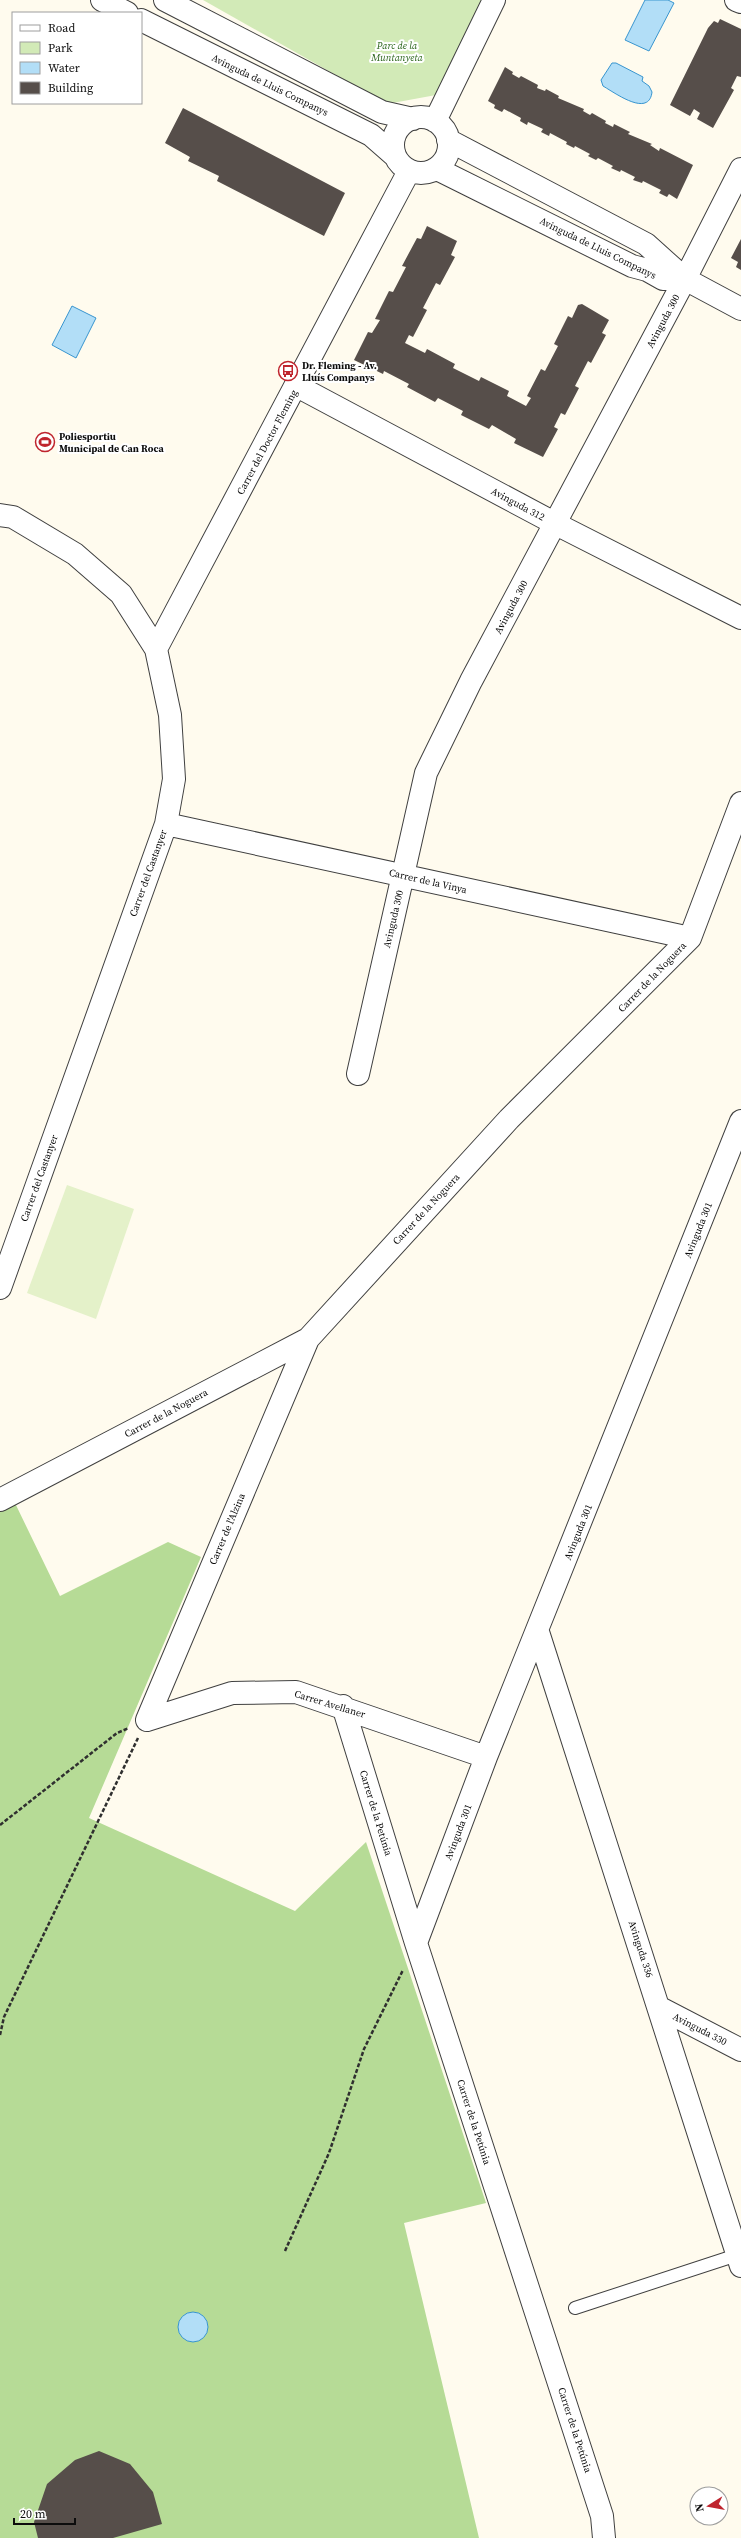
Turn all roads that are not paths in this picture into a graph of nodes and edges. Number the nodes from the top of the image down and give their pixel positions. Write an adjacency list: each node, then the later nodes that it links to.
1 (102, 0): 6 (street)
2 (165, 0): 8 (street)
3 (494, 0): 9 (street)
4 (736, 0): 5 (street)
5 (741, 2)
6 (125, 12)
7 (142, 21): 11 (street, Avinguda de Lluis Companys)
8 (413, 119): 9 (street); 11 (street)
9 (435, 121): 10 (street)
10 (448, 140): 13 (street); 14 (street, Avinguda de Lluis Companys)
11 (402, 163): 13 (street); 16 (street, Carrer del Doctor Fleming)
12 (741, 168): 14 (street, Avinguda 300)
13 (437, 169): 14 (street, Avinguda de Lluis Companys)
14 (685, 279): 15 (street); 18 (street, Avinguda 300)
15 (741, 309)
16 (297, 386): 18 (street, Avinguda 312); 20 (street, Carrer del Doctor Fleming)
17 (0, 515): 20 (street, Carrer del Castanyer)
18 (556, 524): 19 (street, Avinguda 312); 23 (street, Avinguda 300)
19 (741, 618)
20 (156, 649): 22 (street, Carrer del Castanyer)
21 (741, 803): 24 (street, Carrer de la Noguera)
22 (166, 824): 23 (street, Carrer de la Vinya); 28 (street, Carrer del Castanyer)
23 (402, 876): 24 (street, Carrer de la Vinya); 25 (street, Avinguda 300)
24 (690, 938): 29 (street, Carrer de la Noguera)
25 (358, 1074)
26 (741, 1121): 27 (street, Avinguda 301)
27 (735, 1154): 31 (street, Avinguda 301)
28 (0, 1288)
29 (308, 1339): 30 (street, Carrer de la Noguera); 33 (street, Carrer de l'Alzina)
30 (0, 1500)
31 (538, 1632): 34 (street, Avinguda 301); 36 (street, Avinguda 336)
32 (343, 1706): 33 (street, Carrer Avellaner); 34 (street, Carrer Avellaner); 35 (street, Carrer de la Petúnia)
33 (147, 1720)
34 (486, 1757): 35 (street, Avinguda 301)
35 (416, 1943): 40 (street, Carrer de la Petúnia)
36 (660, 2008): 37 (street, Avinguda 330); 38 (street, Avinguda 336)
37 (741, 2050)
38 (739, 2260): 39 (lane)
39 (576, 2308)
40 (604, 2538)

